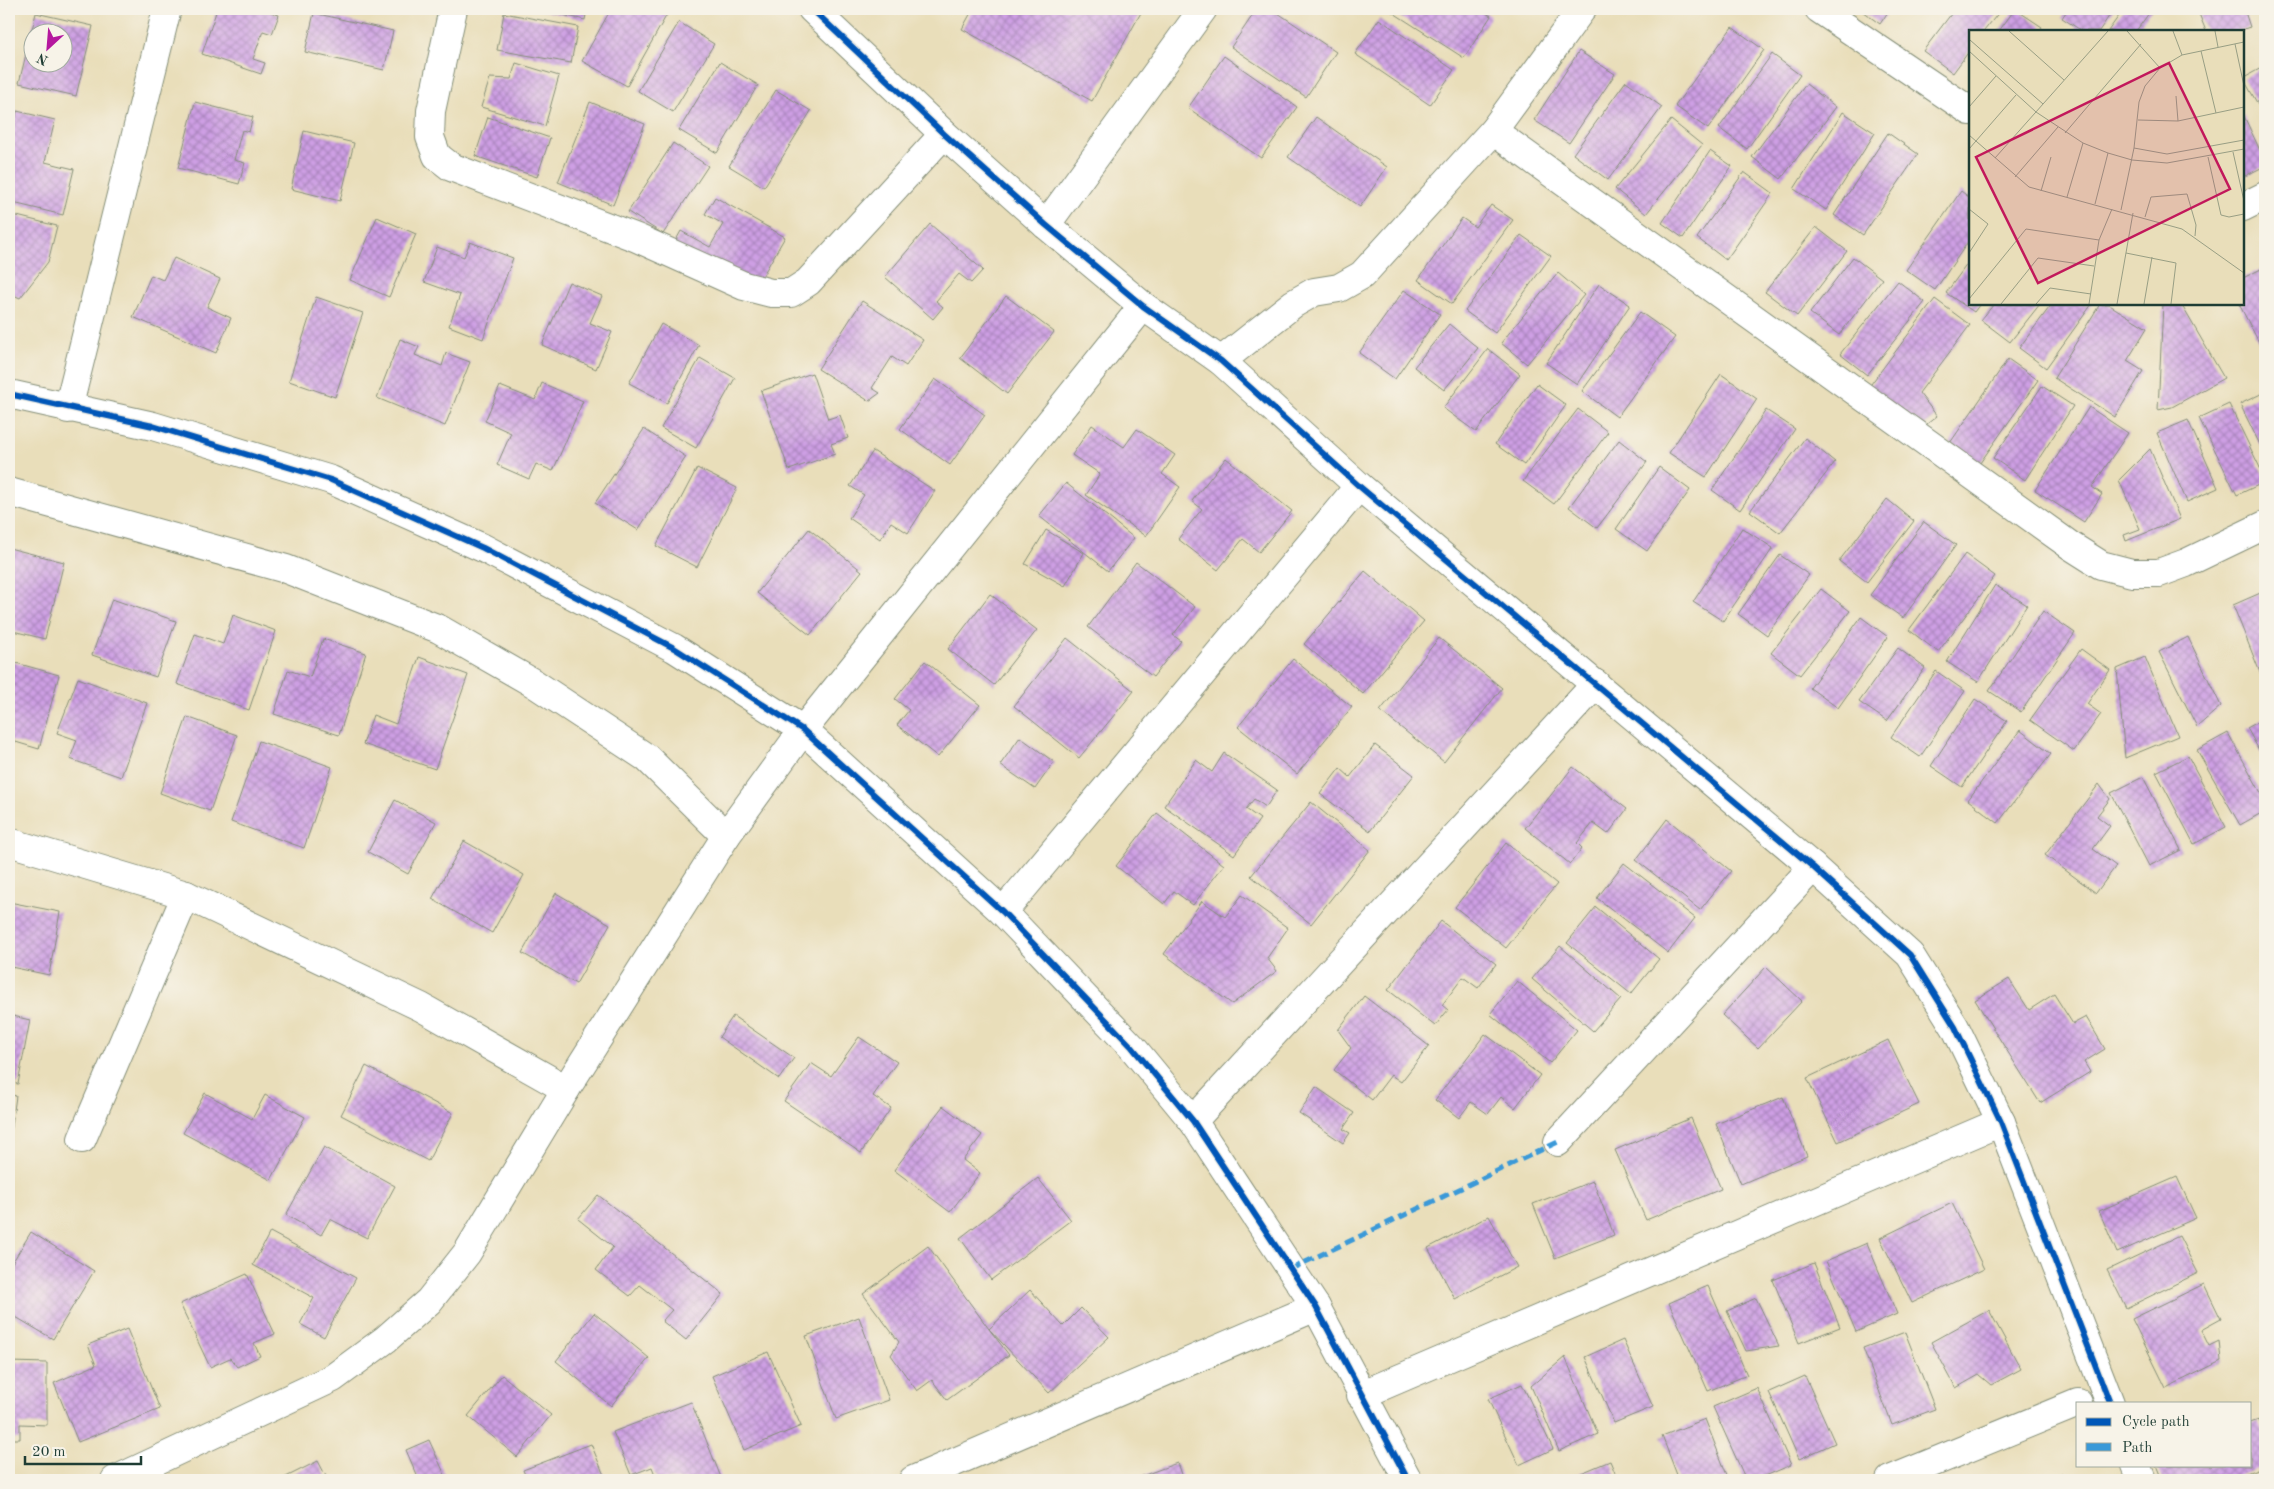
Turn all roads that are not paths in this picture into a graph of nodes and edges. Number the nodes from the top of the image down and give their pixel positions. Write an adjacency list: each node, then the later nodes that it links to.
1 (167, 9): 16 (street)
2 (452, 9): 9 (street)
3 (812, 9): 9 (street)
4 (1203, 9): 12 (street)
5 (1582, 9): 8 (street)
6 (1819, 9): 7 (street)
7 (1969, 109)
8 (1494, 131): 14 (street); 19 (street)
9 (944, 134): 12 (street)
10 (2265, 196): 11 (street)
11 (2244, 206)
12 (1046, 225): 13 (street)
13 (1142, 306): 14 (street); 21 (street)
14 (1221, 361): 17 (street)
15 (9, 394): 16 (street)
16 (68, 408): 21 (street)
17 (1359, 486): 20 (street); 26 (street)
18 (9, 492): 22 (street)
19 (2265, 525)
20 (1596, 684): 24 (street); 28 (street)
21 (803, 730): 22 (street); 26 (street)
22 (726, 836): 27 (street)
23 (9, 842): 25 (street)
24 (1813, 867): 29 (street); 31 (street)
25 (186, 895): 27 (street); 30 (street)
26 (1003, 912): 28 (street)
27 (566, 1088): 38 (street)
28 (1193, 1121): 32 (street)
29 (2001, 1122): 33 (street); 34 (street)
30 (82, 1139)
31 (1558, 1142)
32 (1316, 1307): 33 (street); 39 (street)
33 (1361, 1395): 40 (street)
34 (2108, 1397): 35 (street)
35 (2083, 1402)
36 (2076, 1404): 41 (street)
37 (2136, 1466): 42 (street)
38 (115, 1480)
39 (913, 1480)
40 (1408, 1480)
41 (1890, 1480)
42 (2142, 1480)

